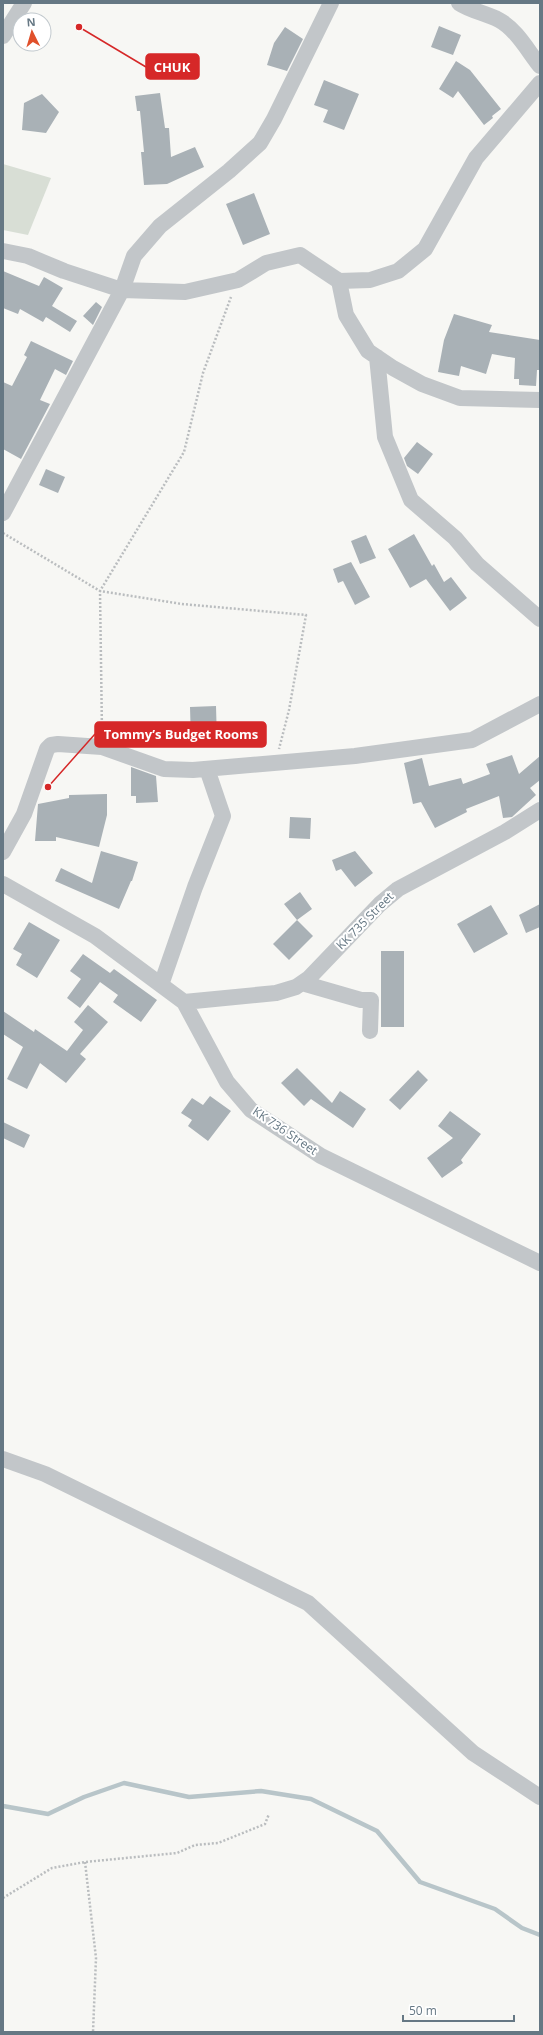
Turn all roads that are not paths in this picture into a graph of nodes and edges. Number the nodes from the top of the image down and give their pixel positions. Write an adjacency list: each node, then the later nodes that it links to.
1 (24, 3): 4 (street)
2 (332, 3): 9 (street)
3 (459, 3): 5 (street)
4 (3, 36)
5 (540, 66)
6 (540, 83): 8 (street)
7 (3, 250): 9 (street)
8 (339, 281): 9 (street); 10 (street)
9 (122, 290): 12 (street)
10 (377, 357): 11 (street); 13 (street)
11 (540, 400)
12 (3, 513)
13 (540, 619)
14 (540, 704): 15 (street)
15 (207, 769): 17 (street); 20 (street)
16 (540, 810): 19 (street, KK 735 Street)
17 (3, 852)
18 (3, 884): 20 (street, KK 736 Street)
19 (302, 983): 21 (street, KK 735 Street); 22 (street)
20 (161, 985): 21 (street, KK 736 Street)
21 (184, 1002): 23 (street, KK 736 Street)
22 (370, 1031)
23 (540, 1263)
24 (3, 1459): 25 (street)
25 (540, 1797)

